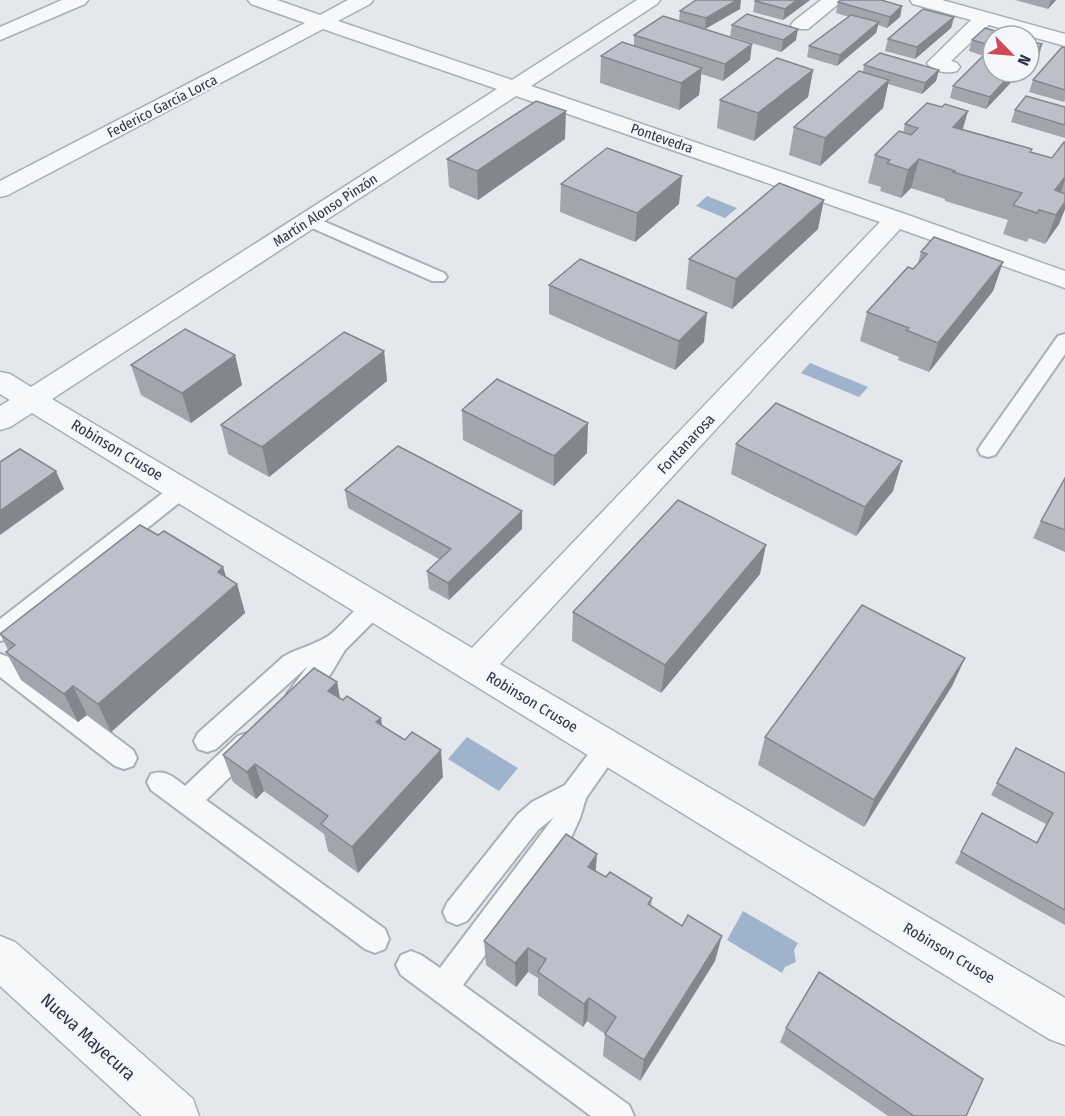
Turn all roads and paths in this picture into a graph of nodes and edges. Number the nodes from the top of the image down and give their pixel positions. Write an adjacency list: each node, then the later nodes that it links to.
1 (78, 0): 10 (street)
2 (258, 0): 8 (street, Pontevedra)
3 (363, 0): 8 (street, Federico García Lorca)
4 (650, 0): 13 (street, Martín Alonso Pinzón)
5 (833, 0): 9 (street)
6 (920, 0): 7 (street)
7 (985, 18): 11 (street); 12 (street)
8 (323, 22): 13 (street, Pontevedra); 14 (street, Federico García Lorca)
9 (801, 24)
10 (0, 34)
11 (1064, 38)
12 (950, 67)
13 (515, 87): 15 (street, Pontevedra); 16 (street, Martín Alonso Pinzón)
14 (0, 190)
15 (896, 219): 18 (street, Pontevedra); 29 (street, Fontanarosa)
16 (309, 220): 17 (lane); 21 (street, Martín Alonso Pinzón)
17 (438, 277)
18 (1065, 280)
19 (1065, 340): 23 (lane)
20 (0, 381): 21 (street, Robinson Crusoe)
21 (32, 400): 22 (street, Martín Alonso Pinzón); 24 (street, Robinson Crusoe)
22 (0, 420)
23 (988, 450)
24 (182, 490): 25 (street, Robinson Crusoe); 26 (lane)
25 (374, 607): 27 (lane); 29 (street, Robinson Crusoe)
26 (0, 632)
27 (337, 643): 30 (lane); 32 (lane)
28 (0, 664): 34 (lane)
29 (474, 668): 33 (street, Robinson Crusoe)
30 (286, 707)
31 (261, 731): 37 (lane)
32 (207, 741)
33 (608, 748): 36 (lane); 43 (street, Robinson Crusoe)
34 (124, 758)
35 (160, 782): 37 (lane)
36 (574, 793): 38 (lane); 42 (lane)
37 (186, 802): 39 (lane)
38 (457, 912)
39 (375, 939)
40 (0, 957): 44 (street, Nueva Mayecura)
41 (411, 965): 42 (lane)
42 (443, 988): 45 (lane)
43 (1065, 1023)
44 (176, 1116)
45 (618, 1116)

